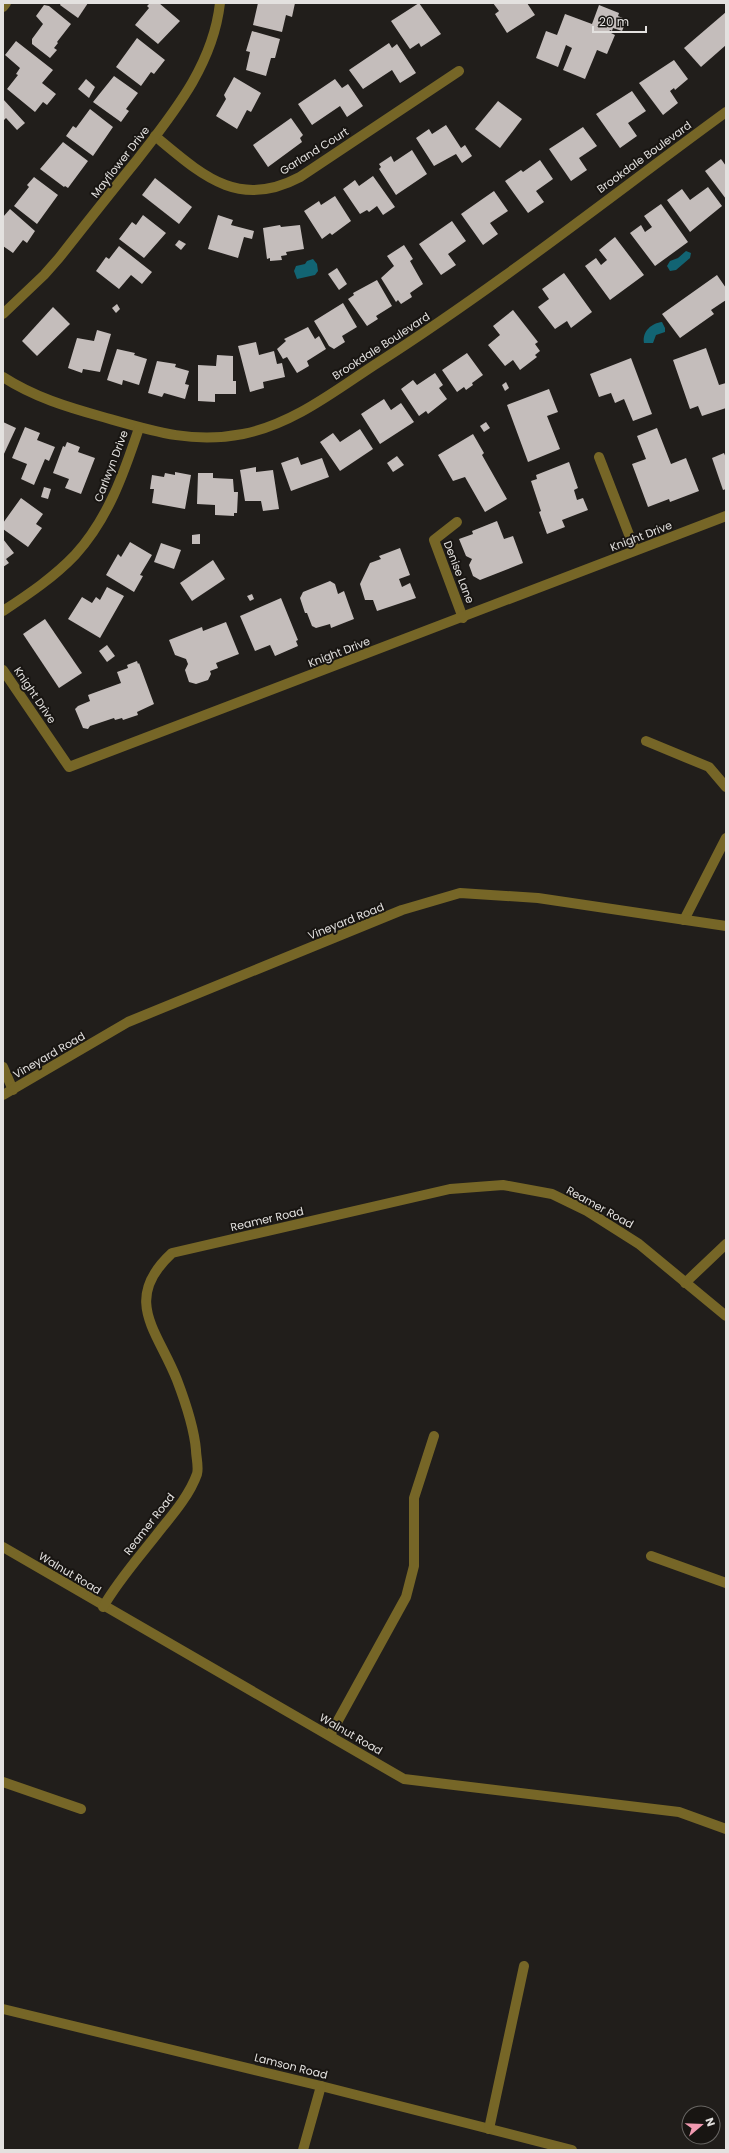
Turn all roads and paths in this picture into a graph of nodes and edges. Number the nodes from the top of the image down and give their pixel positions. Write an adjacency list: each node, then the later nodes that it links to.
1 (6, 3): 3 (street)
2 (220, 3): 6 (street, Mayflower Drive)
3 (3, 7)
4 (459, 71): 6 (street, Garland Court)
5 (726, 112): 9 (street, Brookdale Boulevard)
6 (155, 136): 7 (street, Mayflower Drive)
7 (3, 314)
8 (3, 376): 9 (street, Brookdale Boulevard)
9 (139, 428): 14 (street, Carlwyn Drive)
10 (600, 457): 13 (street)
11 (726, 516): 13 (street, Knight Drive)
12 (456, 522): 15 (street, Denise Lane)
13 (635, 550): 15 (street, Knight Drive)
14 (3, 611)
15 (463, 618): 16 (street, Knight Drive)
16 (3, 670)
17 (646, 741): 18 (street)
18 (726, 787)
19 (726, 838): 20 (street)
20 (684, 920): 21 (street, Vineyard Road); 23 (street, Vineyard Road)
21 (726, 926)
22 (3, 1067): 23 (street)
23 (13, 1090): 24 (street, Vineyard Road)
24 (3, 1096)
25 (726, 1244): 26 (street)
26 (685, 1283): 27 (street, Reamer Road); 32 (street, Reamer Road)
27 (726, 1316)
28 (434, 1436): 33 (street)
29 (3, 1547): 32 (street, Walnut Road)
30 (651, 1556): 31 (street)
31 (726, 1583)
32 (103, 1607): 33 (street, Walnut Road)
33 (330, 1735): 36 (street, Walnut Road)
34 (3, 1782): 35 (street)
35 (81, 1808)
36 (726, 1829)
37 (524, 1966): 40 (street)
38 (3, 2009): 39 (street, Lamson Road)
39 (321, 2086): 40 (street, Lamson Road); 41 (street)
40 (489, 2129): 42 (street, Lamson Road)
41 (303, 2150)
42 (572, 2150)

